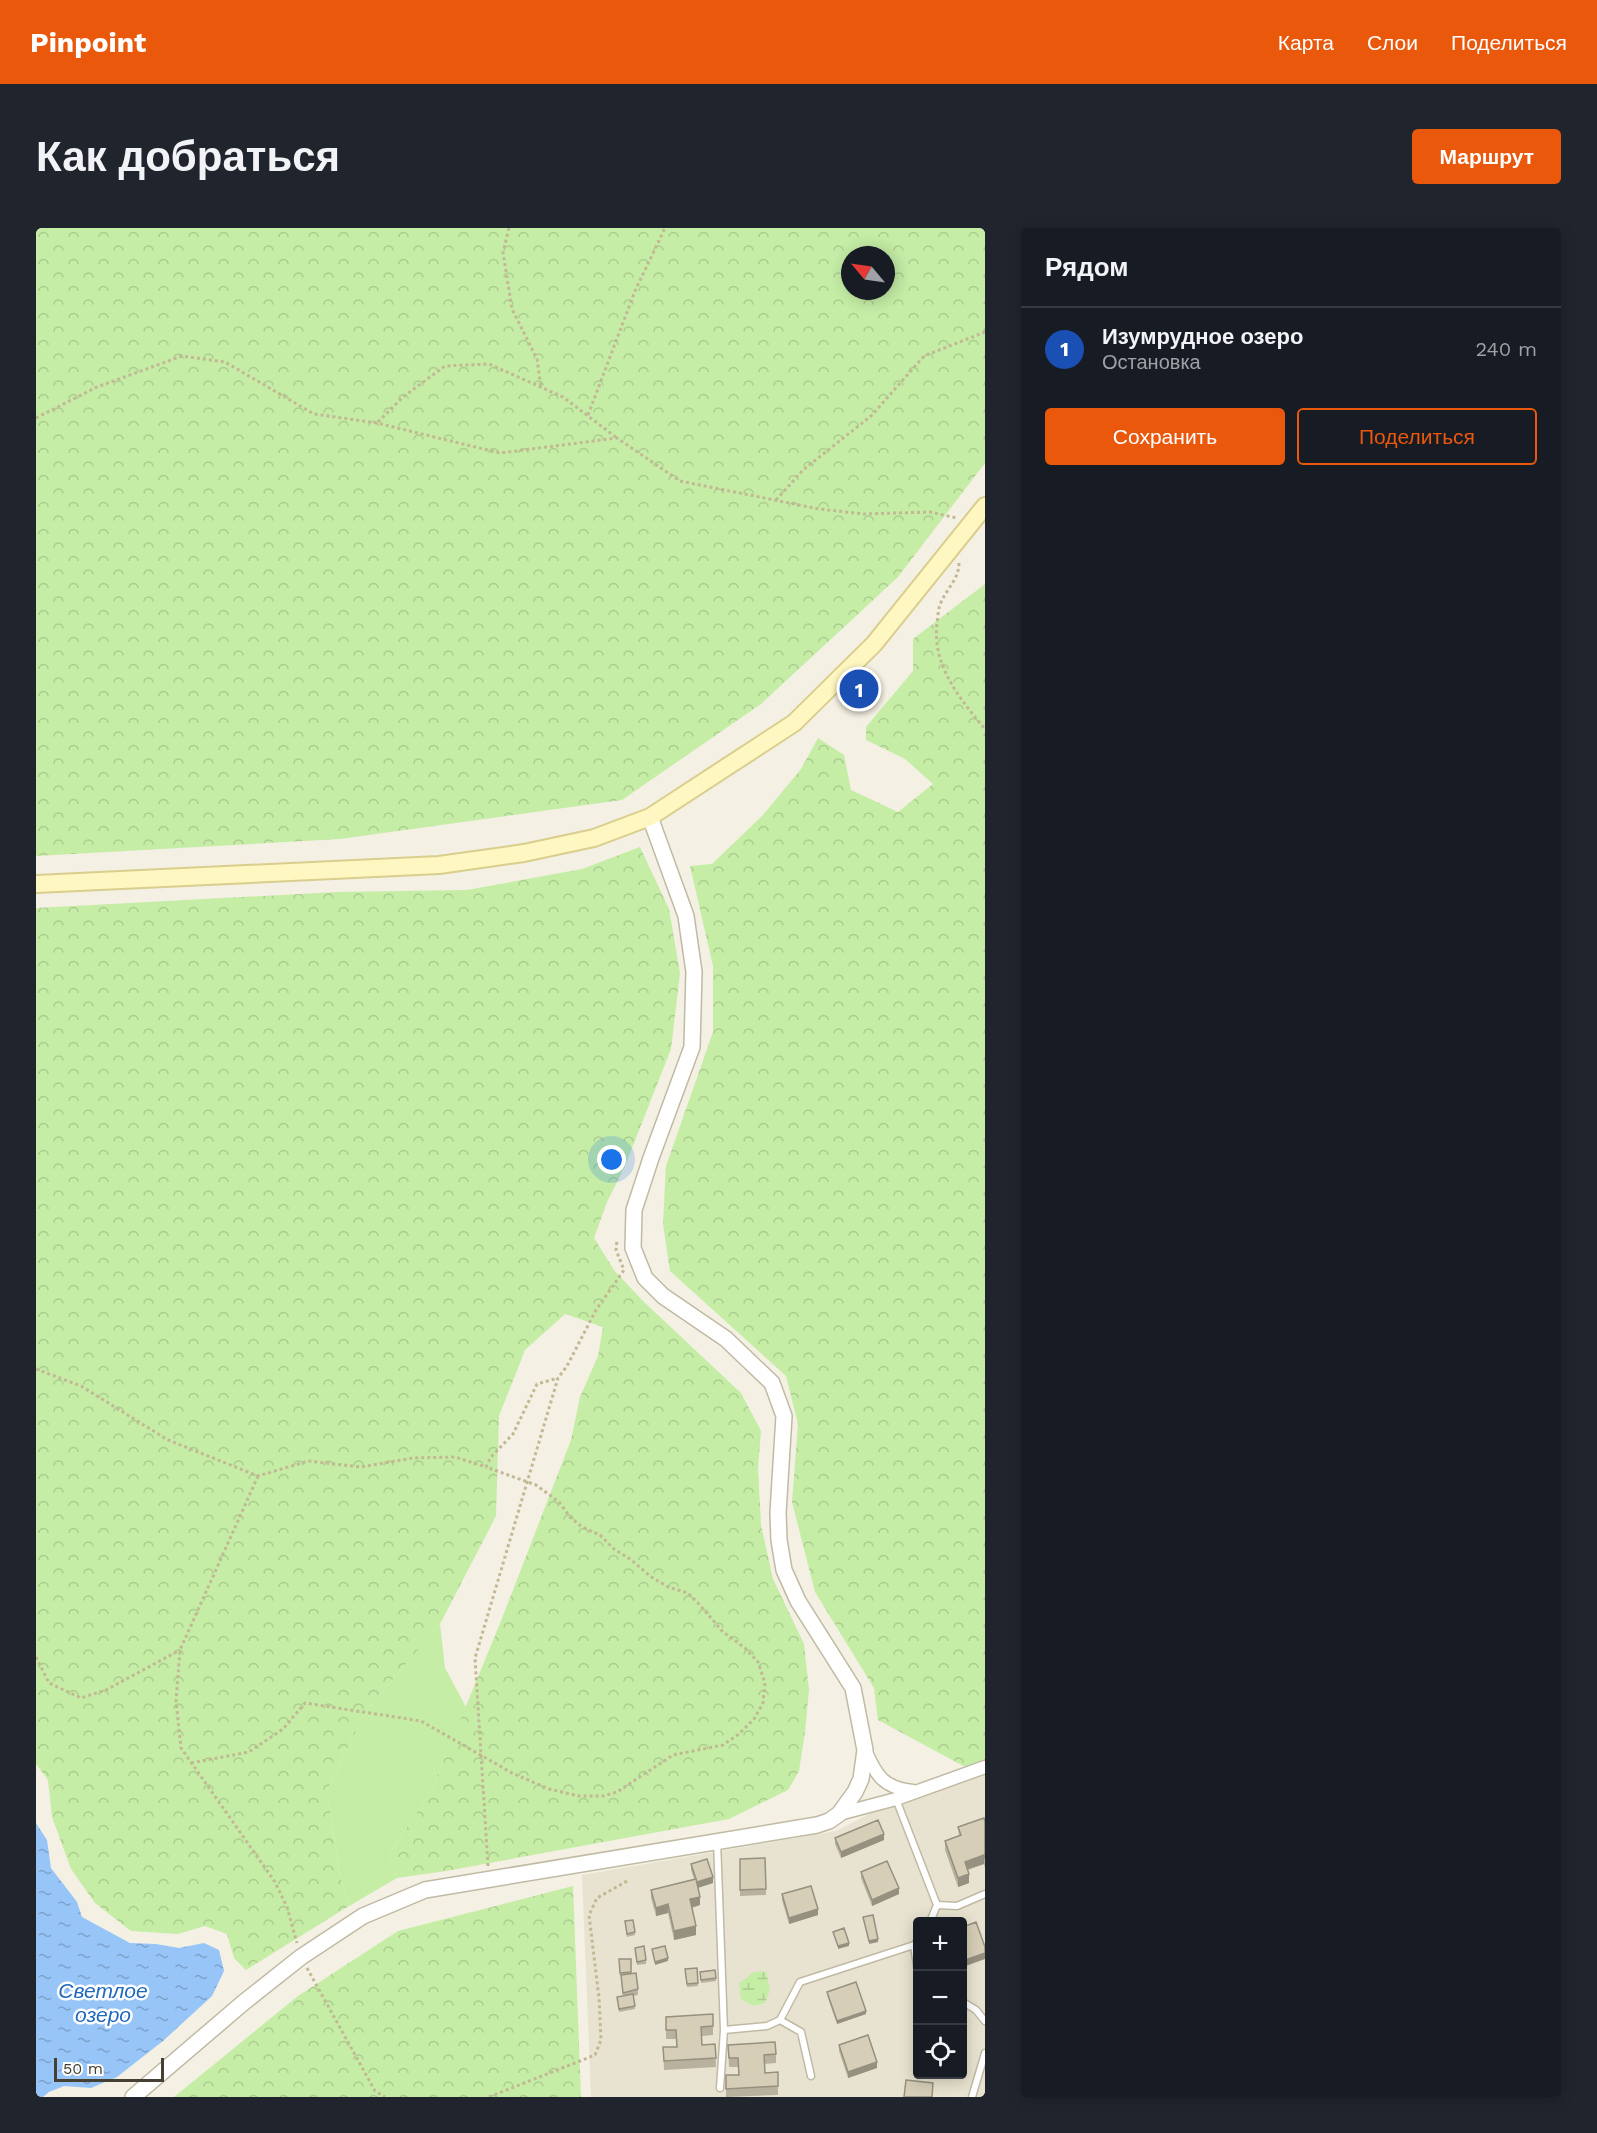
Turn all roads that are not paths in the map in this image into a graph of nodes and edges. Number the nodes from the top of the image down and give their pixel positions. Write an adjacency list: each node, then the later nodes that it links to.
1 (985, 506): 2 (main road)
2 (650, 817): 3 (main road); 4 (street)
3 (36, 884)
4 (865, 1750): 6 (street); 8 (street)
5 (985, 1767): 6 (street)
6 (914, 1791): 7 (street)
7 (896, 1799): 8 (street); 11 (lane)
8 (839, 1814): 9 (street)
9 (717, 1841): 17 (lane); 21 (street)
10 (985, 1894): 11 (lane)
11 (937, 1905): 12 (lane)
12 (932, 1917)
13 (913, 1944): 15 (lane)
14 (967, 2004): 16 (lane)
15 (780, 2019): 17 (lane); 19 (lane)
16 (985, 2021)
17 (724, 2030): 20 (lane)
18 (985, 2053): 22 (lane)
19 (811, 2076)
20 (720, 2088)
21 (133, 2097)
22 (972, 2097)

